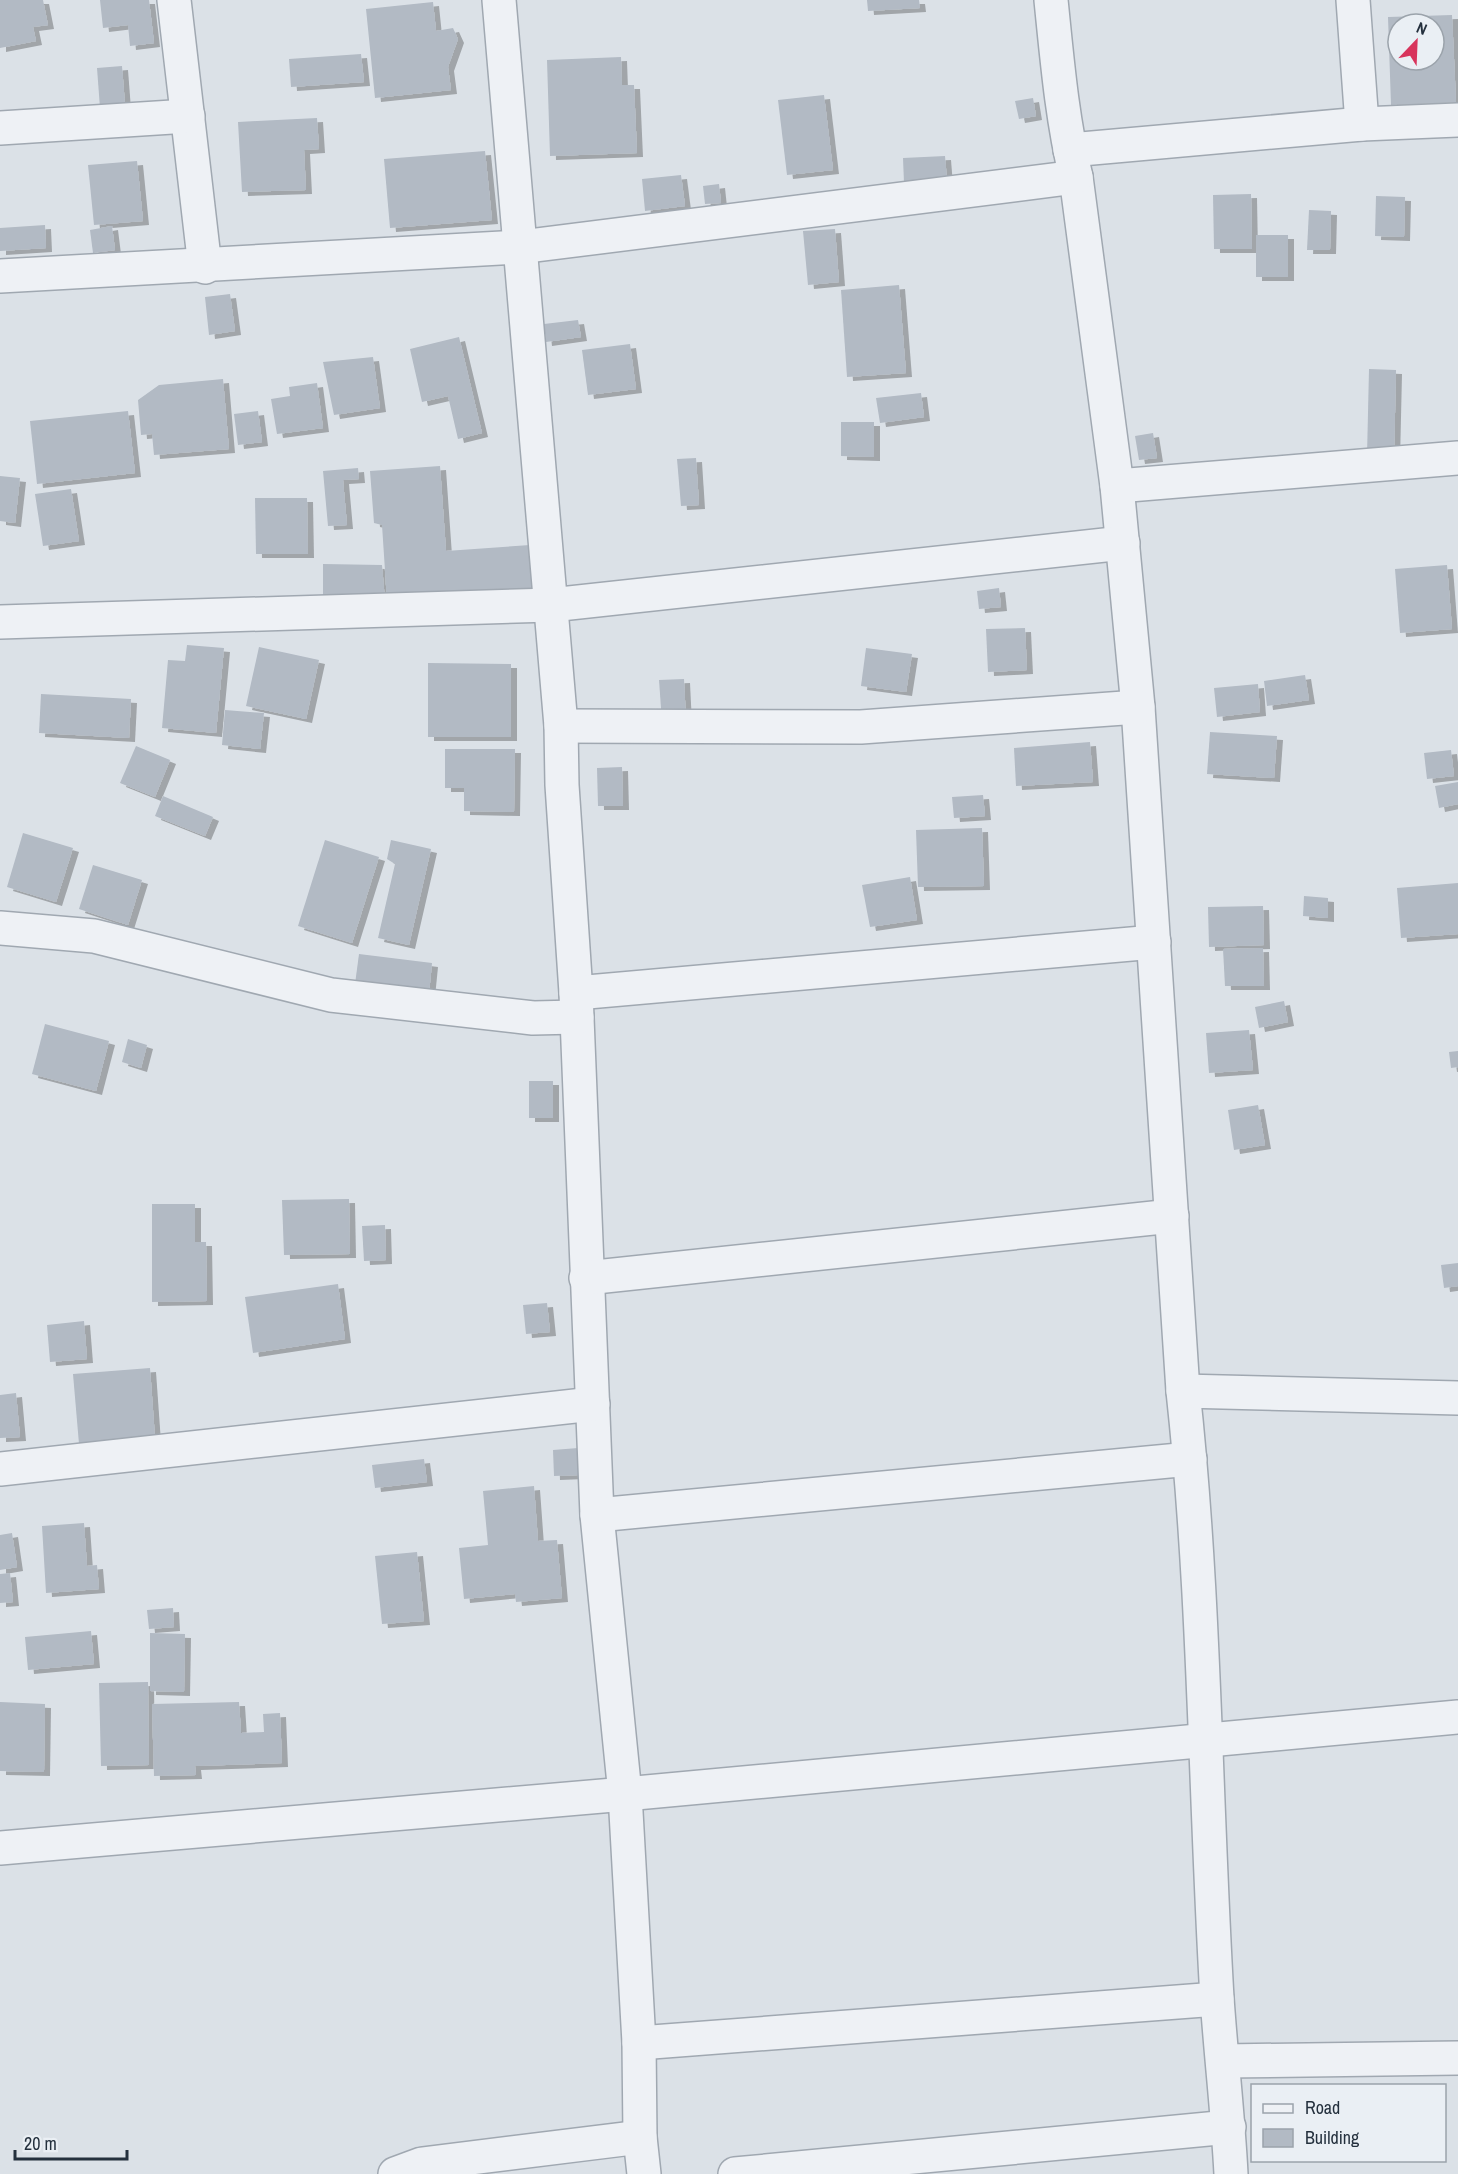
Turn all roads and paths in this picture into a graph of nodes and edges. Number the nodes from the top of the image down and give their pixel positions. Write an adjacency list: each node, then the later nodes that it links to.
1 (174, 0): 5 (street)
2 (499, 0): 10 (street)
3 (1051, 0): 9 (street)
4 (1353, 0): 7 (street)
5 (188, 116): 8 (street); 11 (street)
6 (1458, 120): 7 (street)
7 (1362, 124): 9 (street)
8 (0, 128)
9 (1073, 164): 10 (street); 14 (street)
10 (520, 247): 11 (street); 16 (street)
11 (205, 267): 12 (street)
12 (0, 276)
13 (1458, 458): 14 (street)
14 (1117, 486): 15 (street)
15 (1123, 543): 16 (street); 18 (street)
16 (551, 605): 17 (street); 19 (street)
17 (0, 622)
18 (1138, 707): 19 (street); 21 (street)
19 (561, 726): 22 (street)
20 (0, 928): 22 (street)
21 (1154, 942): 22 (street); 23 (street)
22 (577, 1005): 24 (street)
23 (1172, 1216): 24 (street); 25 (street)
24 (586, 1278): 27 (street)
25 (1183, 1391): 26 (street); 28 (street)
26 (1458, 1398)
27 (593, 1404): 29 (street); 30 (street)
28 (1190, 1459): 30 (street); 32 (street)
29 (0, 1469)
30 (597, 1515): 33 (street)
31 (1458, 1717): 32 (street)
32 (1207, 1740): 33 (street); 35 (street)
33 (625, 1794): 34 (street); 36 (street)
34 (0, 1848)
35 (1217, 1999): 36 (street); 38 (street)
36 (639, 2043): 40 (street)
37 (1458, 2058): 38 (street)
38 (1224, 2061): 39 (street)
39 (1229, 2127): 43 (street); 44 (street)
40 (640, 2137): 41 (street); 42 (street)
41 (395, 2174)
42 (644, 2174)
43 (735, 2174)
44 (1231, 2174)

